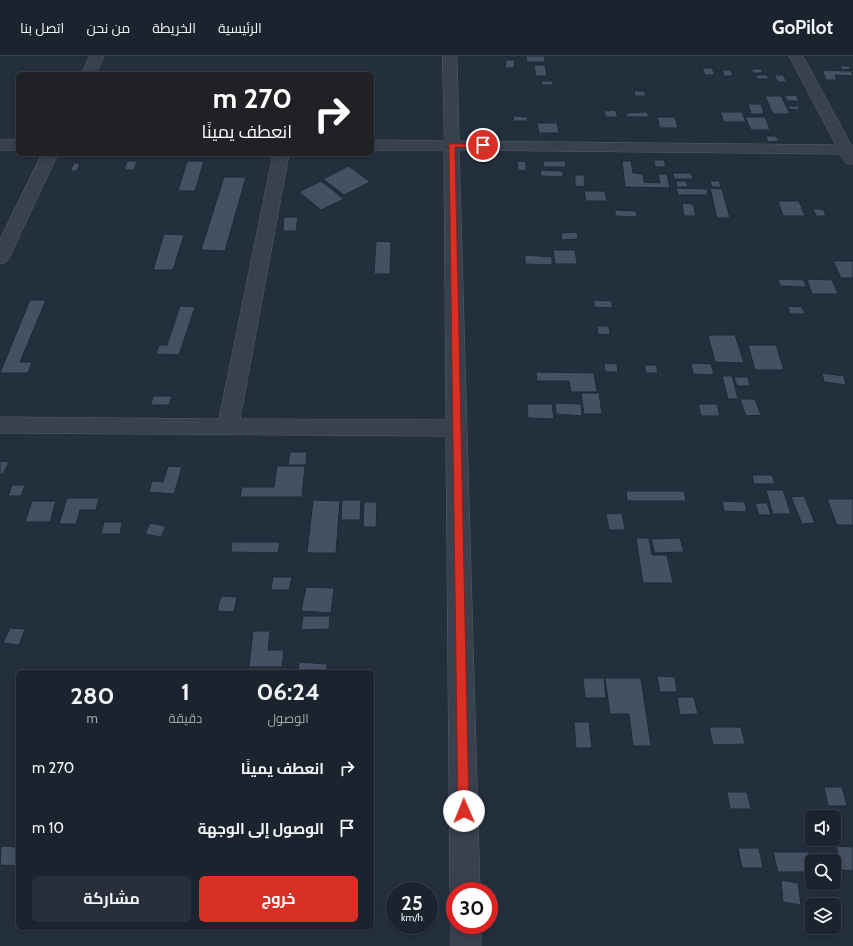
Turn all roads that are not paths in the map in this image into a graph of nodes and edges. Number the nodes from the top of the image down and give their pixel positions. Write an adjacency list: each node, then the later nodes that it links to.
1 (97, 56): 4 (street)
2 (450, 56): 8 (street)
3 (796, 56): 9 (street)
4 (89, 72)
5 (0, 145): 6 (street)
6 (16, 145)
7 (374, 145): 8 (street)
8 (452, 145): 9 (street); 16 (street)
9 (850, 150): 12 (street)
10 (49, 156): 13 (street)
11 (282, 156): 15 (street)
12 (853, 165)
13 (0, 258)
14 (0, 425): 15 (street)
15 (228, 426): 16 (street)
16 (457, 428): 17 (street)
17 (465, 882)
18 (466, 934): 19 (street)
19 (466, 946)

